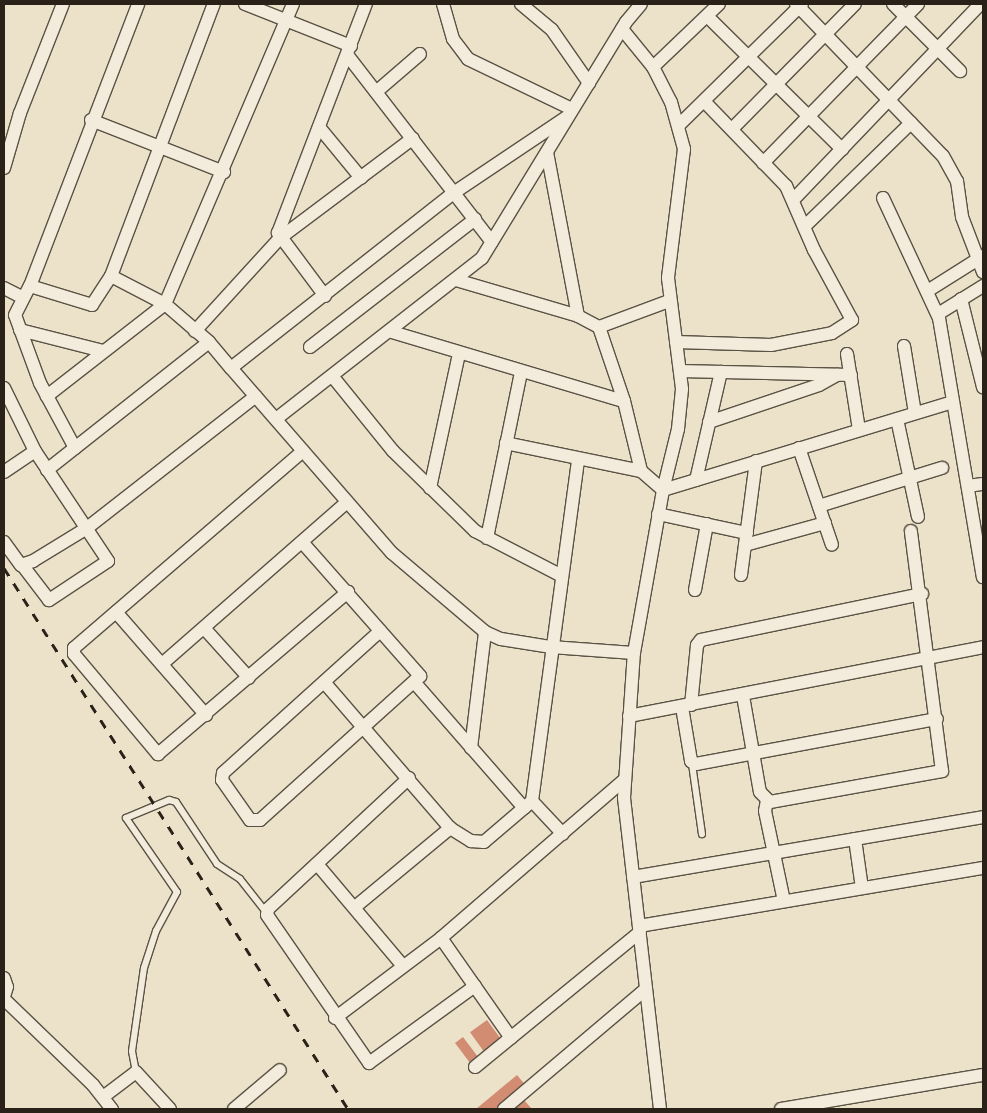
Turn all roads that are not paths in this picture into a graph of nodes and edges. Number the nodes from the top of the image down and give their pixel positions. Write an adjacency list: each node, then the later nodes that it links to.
1 (63, 4): 45 (street)
2 (138, 4): 35 (street)
3 (214, 4): 41 (street)
4 (245, 4): 18 (street)
5 (293, 4): 18 (street)
6 (366, 4): 22 (street)
7 (443, 4): 33 (street)
8 (520, 4): 28 (street)
9 (641, 4): 19 (street)
10 (719, 4): 16 (street)
11 (855, 4): 20 (street)
12 (892, 4): 17 (street)
13 (918, 4): 17 (street)
14 (980, 4): 21 (street)
15 (799, 5): 20 (street); 24 (street)
16 (707, 16): 24 (street); 25 (street)
17 (906, 17): 21 (street); 26 (street)
18 (286, 20): 22 (street); 46 (street)
19 (622, 29): 25 (street); 28 (street)
20 (826, 34): 26 (street); 29 (street)
21 (938, 49): 27 (street); 32 (street)
22 (349, 51): 30 (street); 38 (street)
23 (420, 54): 30 (street)
24 (750, 57): 29 (street); 31 (street)
25 (653, 67): 37 (street)
26 (856, 67): 32 (street); 34 (street)
27 (960, 71)
28 (589, 83): 33 (street)
29 (777, 84): 34 (street); 39 (street)
30 (376, 92): 40 (street)
31 (704, 101): 37 (street); 39 (street)
32 (890, 101): 36 (street); 42 (street)
33 (570, 113): 43 (street); 48 (street)
34 (810, 116): 42 (street); 44 (street)
35 (91, 120): 41 (street); 59 (street)
36 (911, 123): 52 (street); 55 (street)
37 (680, 124): 66 (street)
38 (320, 126): 47 (street); 53 (street)
39 (732, 130): 44 (street)
40 (413, 138): 47 (street); 48 (street)
41 (160, 146): 46 (street); 57 (street)
42 (842, 150): 50 (street)
43 (546, 152): 54 (street); 69 (street)
44 (763, 163): 50 (street)
45 (4, 168)
46 (224, 172): 67 (street)
47 (361, 178): 53 (street)
48 (455, 192): 51 (street); 63 (street)
49 (883, 198): 62 (street)
50 (793, 200): 52 (street)
51 (475, 219): 54 (street); 77 (street)
52 (805, 226): 75 (street)
53 (280, 238): 63 (street); 72 (street)
54 (492, 242): 58 (street)
55 (980, 258): 56 (street); 62 (street)
56 (983, 272)
57 (111, 276): 59 (street); 67 (street)
58 (456, 280): 69 (street); 73 (street)
59 (30, 286): 64 (street)
60 (983, 286): 65 (street)
61 (4, 288): 64 (street)
62 (928, 290): 68 (street)
63 (325, 296): 81 (street)
64 (22, 297): 71 (street)
65 (960, 299): 68 (street); 88 (street)
66 (669, 301): 70 (street); 75 (street)
67 (165, 304): 72 (street); 78 (street)
68 (938, 314): 93 (street)
69 (578, 316): 70 (street)
70 (599, 327): 92 (street)
71 (20, 330): 78 (street); 90 (street)
72 (195, 330): 74 (street)
73 (392, 332): 79 (street); 87 (street)
74 (209, 342): 81 (street); 101 (street)
75 (676, 342): 82 (street)
76 (904, 346): 95 (street)
77 (310, 347)
78 (103, 351): 90 (street)
79 (460, 354): 83 (street); 115 (street)
80 (847, 354): 86 (street)
81 (231, 368): 91 (street)
82 (680, 371): 84 (street); 116 (street)
83 (521, 372): 92 (street); 100 (street)
84 (721, 372): 85 (street); 98 (street)
85 (836, 375): 86 (street); 98 (street)
86 (851, 375): 99 (street)
87 (333, 377): 96 (street); 115 (street)
88 (983, 387)
89 (4, 388): 94 (street)
90 (47, 396): 101 (street)
91 (256, 396): 96 (street); 123 (street)
92 (624, 401): 109 (street)
93 (952, 402): 95 (street); 114 (street)
94 (8, 414): 103 (street)
95 (915, 414): 97 (street)
96 (276, 419): 104 (street)
97 (898, 419): 99 (street); 111 (street)
98 (710, 422): 112 (street)
99 (859, 430): 102 (street)
100 (506, 443): 105 (street); 125 (street)
101 (75, 448): 108 (street)
102 (799, 448): 106 (street); 118 (street)
103 (35, 450): 108 (street); 110 (street)
104 (303, 451): 117 (street); 137 (street)
105 (578, 460): 109 (street); 131 (street)
106 (756, 461): 112 (street); 126 (street)
107 (942, 468): 111 (street)
108 (47, 470): 123 (street)
109 (641, 471): 116 (street)
110 (4, 472)
111 (907, 478): 118 (street); 120 (street)
112 (696, 480): 116 (street)
113 (983, 484): 114 (street)
114 (968, 486): 133 (street)
115 (430, 488): 125 (street)
116 (662, 490): 119 (street)
117 (347, 502): 128 (street); 140 (street)
118 (819, 506): 122 (street)
119 (658, 514): 121 (street); 143 (street)
120 (918, 517)
121 (707, 524): 126 (street); 134 (street)
122 (825, 524): 126 (street); 129 (street)
123 (87, 528): 130 (street); 130 (street)
124 (911, 531): 136 (street)
125 (487, 538): 131 (street)
126 (746, 539): 132 (street)
127 (4, 542): 130 (street)
128 (302, 542): 135 (street); 138 (street)
129 (832, 545)
130 (23, 566)
131 (560, 575): 141 (street)
132 (741, 575)
133 (983, 577)
134 (695, 590)
135 (348, 592): 139 (street); 146 (street)
136 (922, 594): 144 (street); 150 (street)
137 (116, 612): 145 (street); 151 (street)
138 (204, 628): 145 (street); 146 (street)
139 (380, 631): 147 (street); 148 (street)
140 (485, 632): 141 (street); 155 (street)
141 (551, 647): 143 (street); 161 (street)
142 (983, 647): 144 (street)
143 (634, 653): 152 (street)
144 (930, 657): 149 (street); 153 (street)
145 (162, 664): 151 (street)
146 (249, 678): 151 (street)
147 (324, 682): 154 (street); 154 (street)
148 (415, 683): 154 (street); 155 (street)
149 (743, 696): 150 (street); 156 (street)
150 (686, 706): 152 (street); 157 (street)
151 (206, 715)
152 (629, 716): 159 (street)
153 (937, 719): 156 (street); 160 (street)
154 (364, 725): 158 (street)
155 (471, 748): 161 (street)
156 (753, 756): 157 (street); 160 (street)
157 (692, 764): 165 (lane)
158 (409, 778): 163 (street); 168 (street)
159 (625, 779): 164 (street); 170 (street)
160 (767, 800): 167 (street)
161 (528, 804): 163 (street); 164 (street)
162 (983, 817): 166 (street)
163 (450, 828): 173 (street)
164 (564, 834): 176 (street)
165 (702, 834)
166 (855, 839): 167 (street); 171 (street)
167 (776, 853): 170 (street); 172 (street)
168 (317, 864): 173 (street); 174 (street)
169 (983, 868): 171 (street)
170 (633, 878): 175 (street)
171 (862, 888): 172 (street)
172 (784, 901): 175 (street)
173 (355, 907): 177 (street)
174 (266, 912): 182 (street); 186 (lane)
175 (640, 929): 180 (street); 183 (street)
176 (441, 938): 177 (street); 179 (street)
177 (403, 966): 182 (street)
178 (4, 978): 181 (street)
179 (475, 986): 182 (street); 183 (street)
180 (646, 989): 192 (street); 193 (street)
181 (4, 998): 188 (street)
182 (335, 1018)
183 (511, 1038): 184 (street)
184 (475, 1067)
185 (280, 1070): 191 (street)
186 (136, 1072): 188 (street); 190 (street)
187 (983, 1075): 194 (street)
188 (102, 1097): 189 (street)
189 (112, 1109)
190 (170, 1109)
191 (234, 1109)
192 (504, 1109)
193 (660, 1109)
194 (781, 1109)

